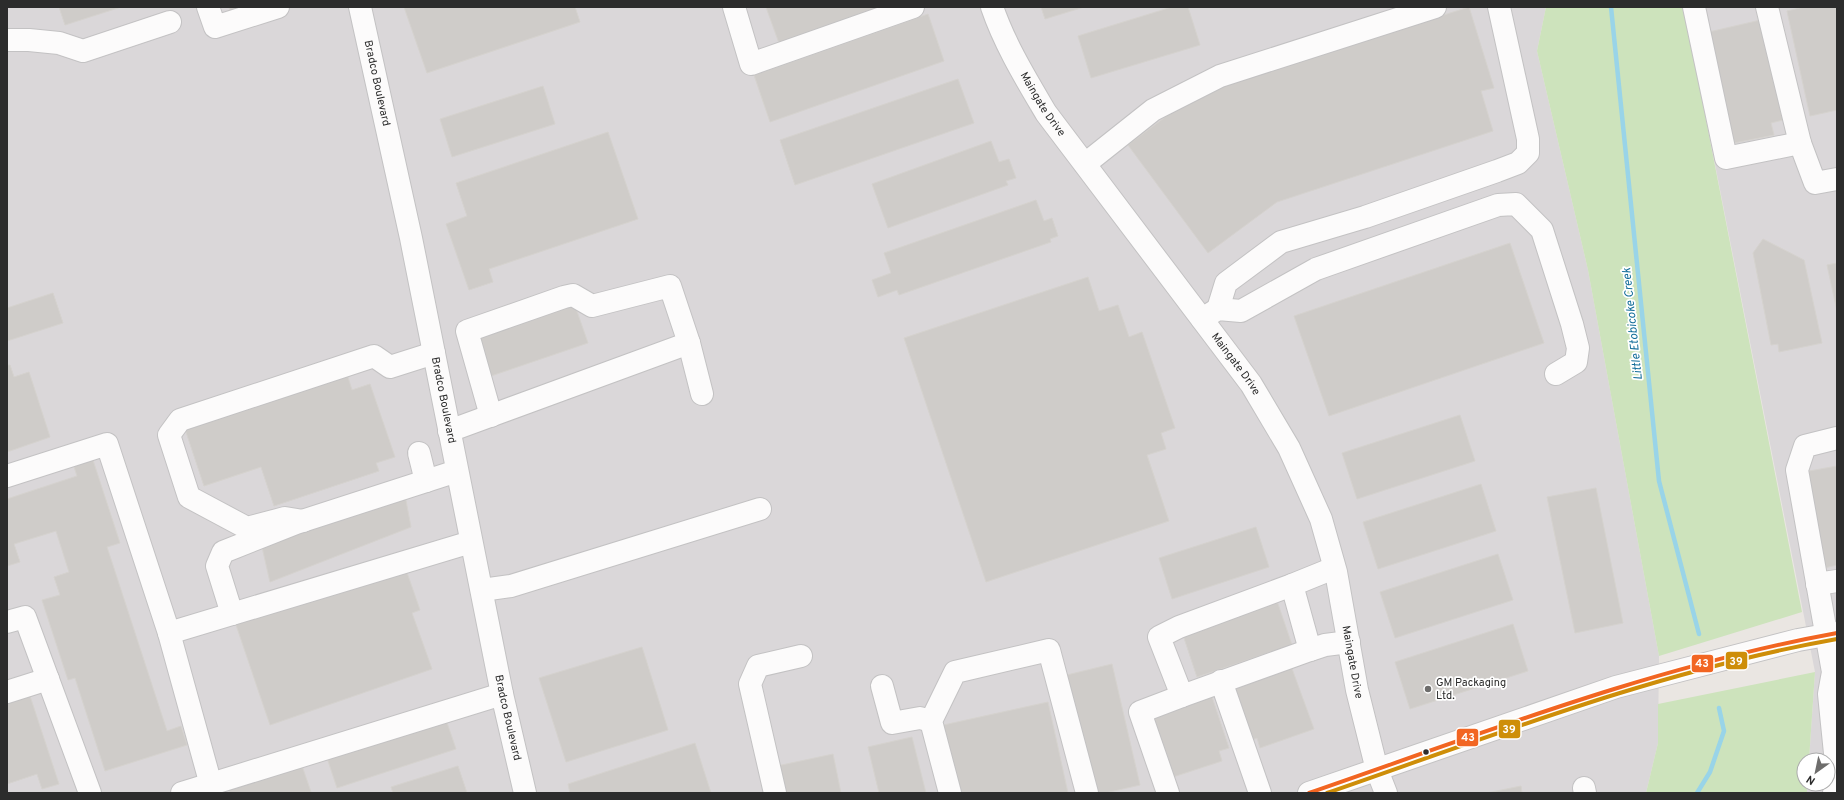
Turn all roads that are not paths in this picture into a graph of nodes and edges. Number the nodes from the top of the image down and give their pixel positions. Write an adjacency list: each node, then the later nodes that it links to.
1 (208, 7): 2 (street)
2 (278, 7)
3 (360, 7): 18 (street, Bradco Boulevard)
4 (734, 7): 5 (street)
5 (913, 7)
6 (992, 7): 14 (street, Maingate Drive)
7 (1435, 7): 14 (street)
8 (1499, 7): 16 (street)
9 (1694, 7): 13 (street)
10 (1767, 7): 13 (street)
11 (170, 22): 12 (street)
12 (7, 40)
13 (1800, 143): 15 (street)
14 (1085, 164): 16 (street, Maingate Drive)
15 (1837, 179)
16 (1210, 314): 19 (street); 31 (street, Maingate Drive)
17 (689, 343): 20 (street); 21 (street); 21 (street)
18 (434, 353): 22 (street, Bradco Boulevard); 29 (street)
19 (1556, 374)
20 (702, 394)
21 (491, 416): 22 (street)
22 (449, 431): 25 (street, Bradco Boulevard)
23 (1837, 438): 32 (street)
24 (419, 453): 27 (street)
25 (457, 471): 27 (street); 30 (street, Bradco Boulevard)
26 (7, 476): 38 (street)
27 (426, 481): 29 (street)
28 (760, 509): 34 (street)
29 (303, 521): 35 (street)
30 (471, 542): 34 (street, Bradco Boulevard); 35 (street)
31 (1334, 568): 33 (street); 39 (street, Maingate Drive)
32 (1827, 583): 37 (street)
33 (1292, 585): 40 (street); 47 (street)
34 (482, 590): 46 (street, Bradco Boulevard)
35 (232, 614): 38 (street)
36 (7, 622): 42 (street)
37 (1831, 633): 49 (street); 50 (street)
38 (169, 634): 52 (street)
39 (1349, 642): 40 (street); 49 (street, Maingate Drive)
40 (1310, 650): 43 (street)
41 (801, 656): 56 (street)
42 (48, 679): 45 (street); 53 (street)
43 (1221, 681): 47 (street); 60 (street)
44 (882, 686): 48 (street)
45 (7, 692)
46 (502, 694): 52 (street); 55 (street, Bradco Boulevard)
47 (1182, 696): 59 (street)
48 (931, 721): 57 (street); 58 (street)
49 (1377, 770): 61 (street); 62 (street, Maingate Drive)
50 (1837, 773)
51 (1837, 780): 63 (street)
52 (210, 789): 54 (street)
53 (90, 793)
54 (182, 793)
55 (524, 793)
56 (775, 793)
57 (950, 793)
58 (1087, 793)
59 (1168, 793)
60 (1260, 793)
61 (1309, 793)
62 (1386, 793)
63 (1834, 793)

